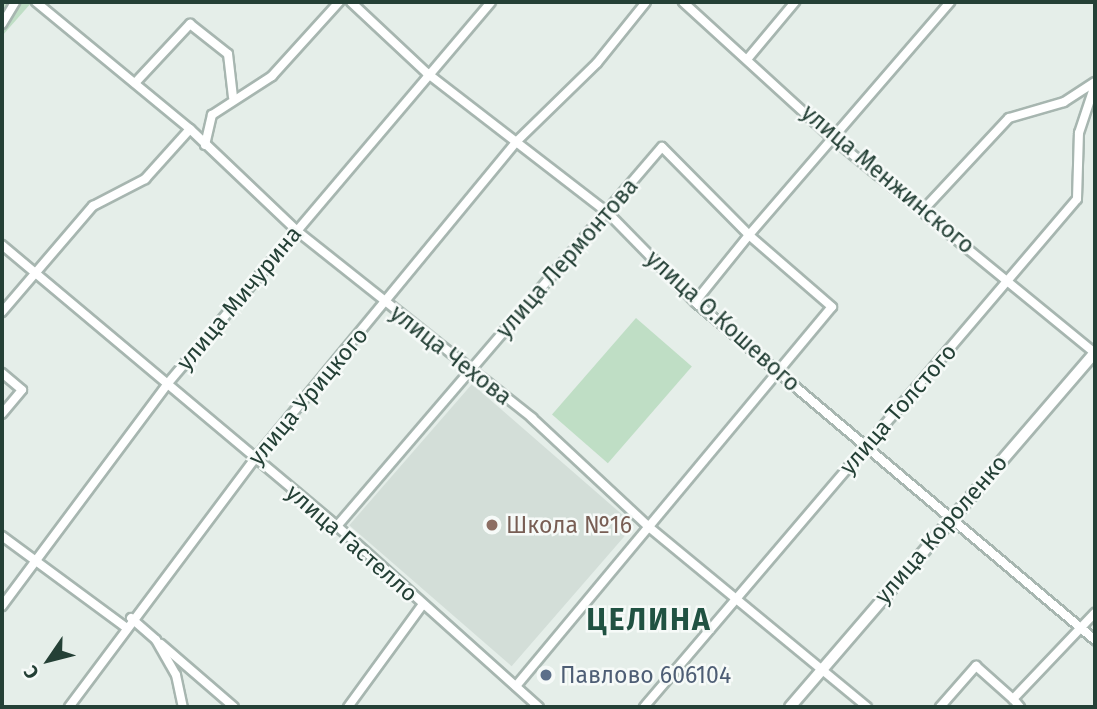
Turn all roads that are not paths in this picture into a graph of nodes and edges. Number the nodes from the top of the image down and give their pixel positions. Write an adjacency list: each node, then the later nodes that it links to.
1 (15, 2): 10 (street)
2 (36, 2): 13 (street, улица Чехова)
3 (339, 2): 15 (street)
4 (351, 2): 12 (street, улица О.Кошевого)
5 (491, 2): 12 (street, улица Мичурина)
6 (646, 2): 18 (street, улица Урицкого)
7 (683, 2): 11 (street, улица Менжинского)
8 (795, 2): 11 (street)
9 (950, 2): 17 (street)
10 (2, 24)
11 (749, 57): 17 (street, улица Менжинского)
12 (427, 73): 18 (street, улица О.Кошевого); 22 (street, улица Мичурина)
13 (135, 83): 15 (street); 16 (street, улица Чехова)
14 (1095, 83): 20 (street, улица Толстого); 26 (street, улица Толстого)
15 (233, 97): 19 (street)
16 (190, 129): 19 (street, улица Чехова); 25 (street)
17 (831, 137): 20 (street, улица Менжинского); 23 (street)
18 (516, 142): 21 (street, улица О.Кошевого); 28 (street, улица Урицкого)
19 (205, 145): 22 (street, улица Чехова)
20 (925, 208): 26 (street, улица Менжинского)
21 (607, 212): 23 (street, улица Лермонтова); 27 (street, улица О.Кошевого); 31 (street, улица Лермонтова)
22 (296, 230): 28 (street, улица Чехова); 34 (street, улица Мичурина)
23 (749, 235): 27 (street); 33 (street, улица Лермонтова)
24 (2, 245): 25 (street, улица Гастелло)
25 (34, 272): 29 (street); 34 (street, улица Гастелло)
26 (1011, 282): 30 (street, улица Менжинского); 36 (street, улица Толстого)
27 (695, 302): 33 (street, улица О.Кошевого)
28 (386, 303): 31 (street, улица Чехова); 37 (street, улица Урицкого)
29 (2, 312)
30 (1095, 353): 38 (street, улица Короленко)
31 (471, 371): 39 (street, улица Лермонтова); 40 (street, улица Чехова)
32 (2, 373): 35 (street)
33 (779, 375): 36 (street, улица О.Кошевого); 40 (street, улица Лермонтова)
34 (168, 383): 37 (street, улица Гастелло); 42 (street, улица Мичурина)
35 (2, 414)
36 (865, 445): 38 (street, улица О.Кошевого); 43 (street, улица Толстого)
37 (254, 460): 39 (street, улица Гастелло); 47 (street, улица Урицкого)
38 (948, 520): 49 (street, улица О.Кошевого); 52 (street, улица Короленко)
39 (337, 526): 44 (street, улица Гастелло)
40 (649, 528): 43 (street, улица Чехова); 53 (street, улица Лермонтова)
41 (2, 536): 42 (street)
42 (34, 562): 45 (street, улица Мичурина); 48 (street)
43 (733, 598): 52 (street, улица Чехова); 60 (street, улица Толстого)
44 (423, 604): 53 (street, улица Гастелло); 58 (street)
45 (2, 606)
46 (1095, 613): 49 (street)
47 (131, 618): 48 (street, улица Урицкого); 50 (street)
48 (124, 626): 55 (street, улица Урицкого)
49 (1082, 628): 51 (street, улица О.Кошевого); 54 (street)
50 (156, 640): 56 (street); 57 (street)
51 (1095, 640)
52 (824, 667): 61 (street, улица Короленко); 62 (street, улица Чехова)
53 (516, 686): 59 (street, улица Гастелло)
54 (1013, 699): 63 (street); 64 (street)
55 (69, 707)
56 (183, 707)
57 (234, 707)
58 (348, 707)
59 (539, 707)
60 (643, 707)
61 (790, 707)
62 (867, 707)
63 (940, 707)
64 (1020, 707)

